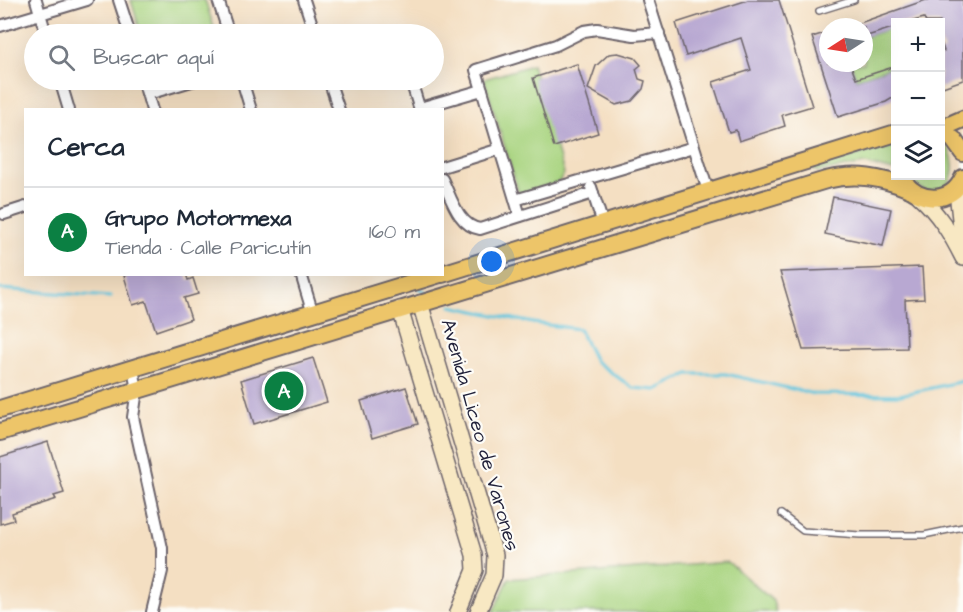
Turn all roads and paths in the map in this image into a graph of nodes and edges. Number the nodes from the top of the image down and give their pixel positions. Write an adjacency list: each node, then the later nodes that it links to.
1 (36, 0): 9 (street)
2 (87, 0): 9 (street)
3 (119, 0): 11 (street)
4 (218, 0): 12 (street)
5 (304, 0): 13 (street)
6 (648, 0): 15 (street)
7 (854, 0): 8 (lane)
8 (819, 11)
9 (40, 14): 10 (street); 14 (street)
10 (43, 24)
11 (127, 24)
12 (226, 24)
13 (312, 24)
14 (0, 26)
15 (659, 33): 22 (street); 37 (street)
16 (63, 90): 24 (street)
17 (147, 90): 23 (street)
18 (161, 90): 23 (street)
19 (245, 90): 26 (street)
20 (332, 90): 27 (street)
21 (414, 90): 28 (street)
22 (482, 90): 29 (street); 38 (street)
23 (148, 94): 25 (street)
24 (68, 108)
25 (152, 108)
26 (250, 108)
27 (338, 108)
28 (420, 108)
29 (423, 108)
30 (963, 111): 31 (main road)
31 (945, 116)
32 (963, 120): 33 (main road)
33 (945, 129)
34 (945, 134): 39 (main road)
35 (891, 135): 40 (main road)
36 (891, 142): 40 (main road)
37 (694, 147): 43 (street); 48 (street)
38 (500, 148): 42 (street); 50 (street)
39 (963, 153)
40 (818, 157): 41 (main road)
41 (799, 163): 46 (main road); 48 (main road)
42 (444, 166)
43 (588, 178): 49 (street); 50 (street)
44 (962, 180): 47 (main road); 55 (street)
45 (444, 183): 53 (street)
46 (806, 186): 47 (main road); 61 (main road)
47 (910, 187): 56 (street)
48 (708, 191): 54 (main road)
49 (593, 193): 53 (street); 54 (street)
50 (515, 200): 53 (street)
51 (24, 208): 52 (street)
52 (4, 214)
53 (520, 216)
54 (603, 224): 57 (main road)
55 (963, 246)
56 (963, 258)
57 (446, 272): 61 (main road)
58 (302, 276): 64 (street)
59 (422, 276): 60 (main road)
60 (392, 281): 64 (main road)
61 (463, 290): 62 (main road)
62 (420, 303): 63 (main road); 72 (street, Avenida Liceo de Varones)
63 (400, 309): 66 (main road); 71 (street, Avenida Liceo de Varones)
64 (313, 314): 65 (main road)
65 (133, 369): 66 (street); 67 (main road)
66 (137, 390): 68 (main road); 73 (street)
67 (0, 409)
68 (0, 432)
69 (781, 514): 70 (lane)
70 (963, 527)
71 (470, 585): 72 (street); 74 (street, Avenida Liceo de Varones)
72 (486, 593): 75 (street, Avenida Liceo de Varones)
73 (152, 612)
74 (458, 612)
75 (478, 612)

